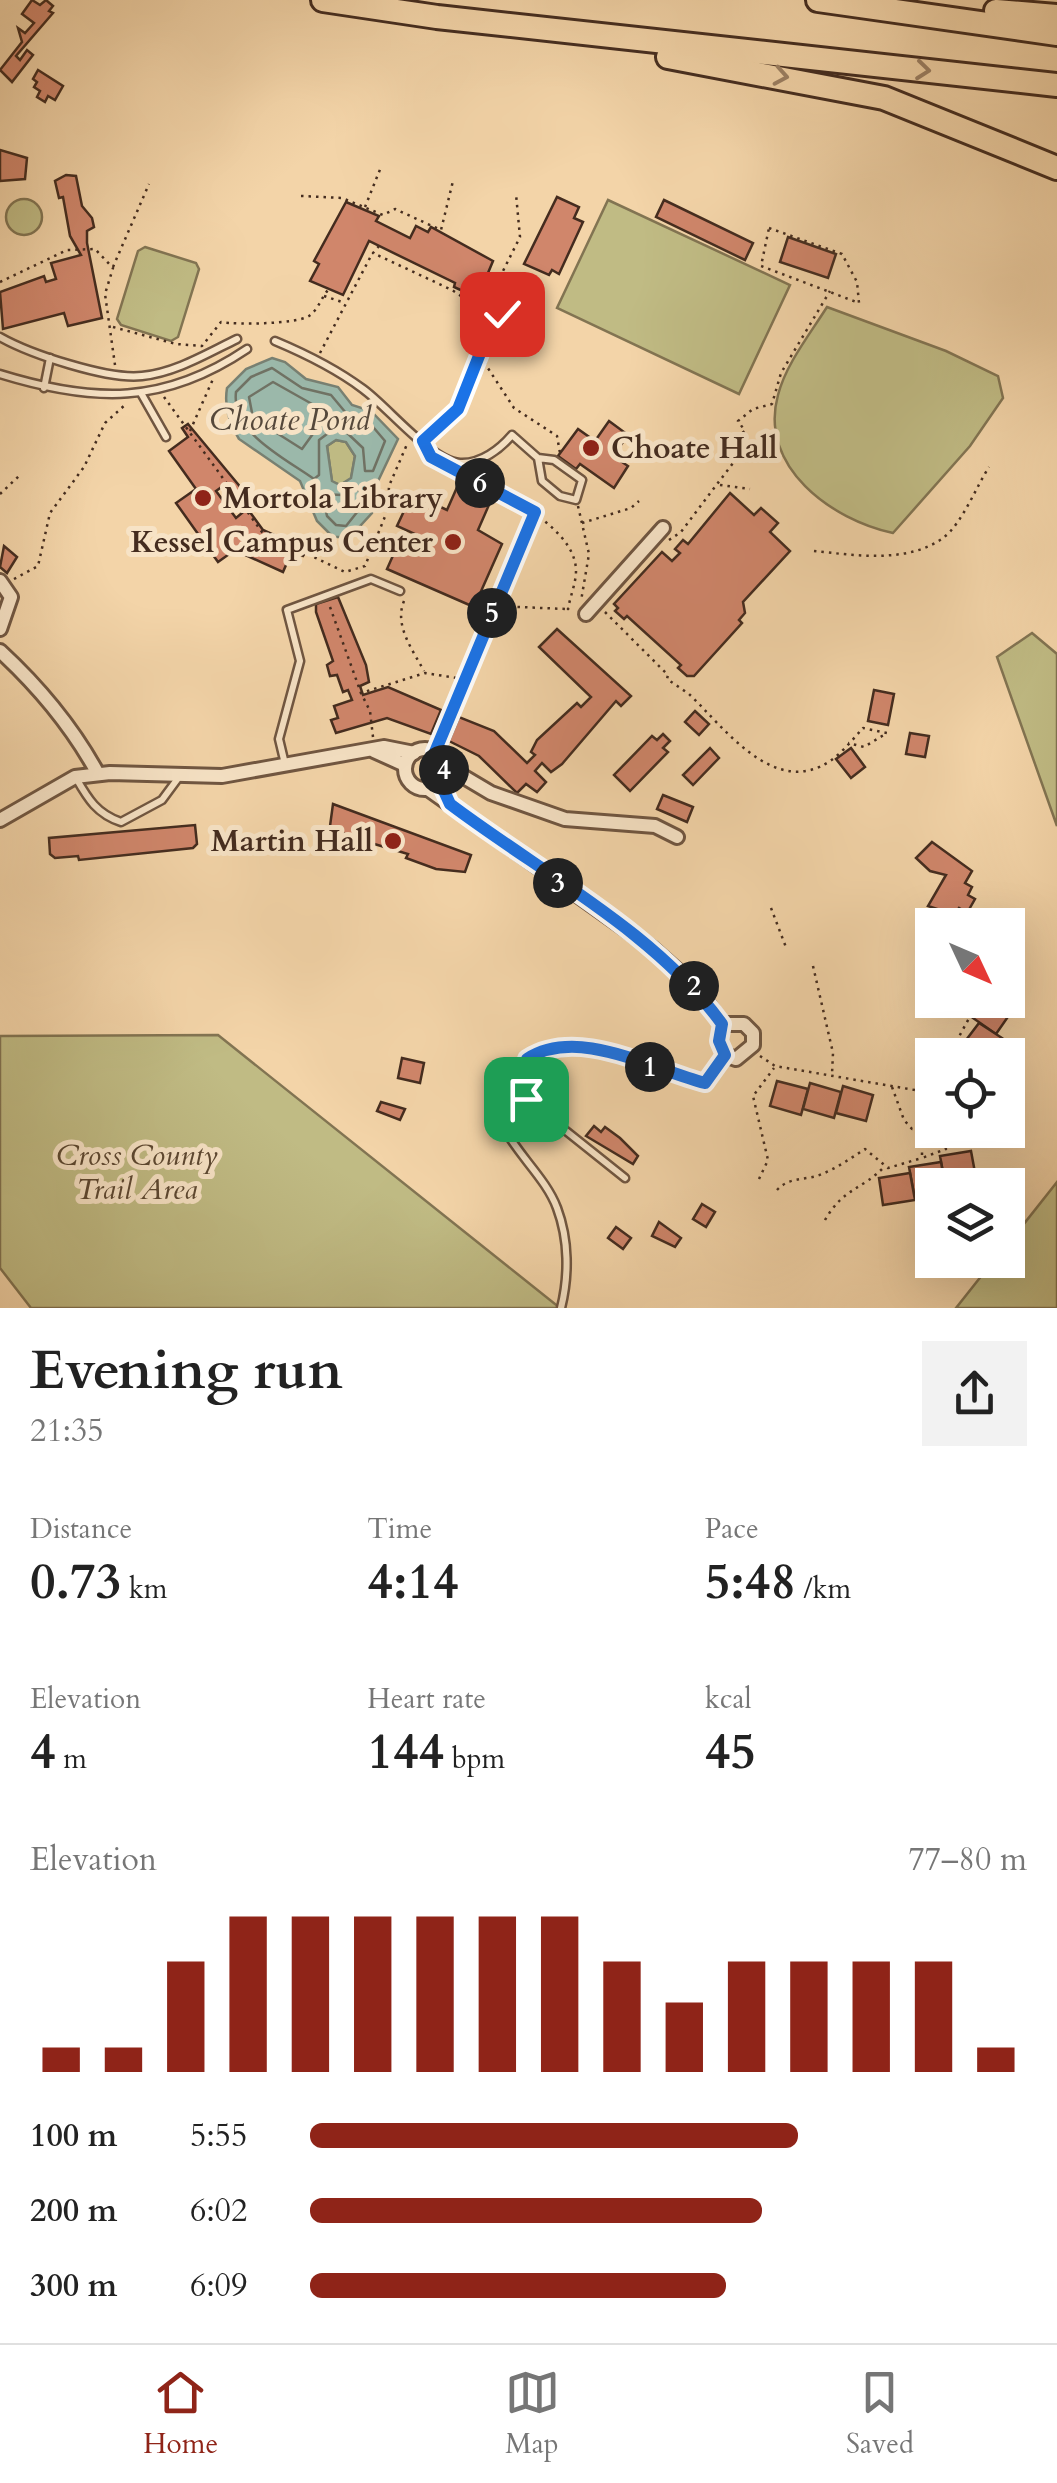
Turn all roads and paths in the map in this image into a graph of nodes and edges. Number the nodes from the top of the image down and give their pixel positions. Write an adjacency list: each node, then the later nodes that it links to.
1 (323, 0): 4 (highway)
2 (825, 1): 3 (highway); 5 (highway)
3 (1057, 16)
4 (478, 22): 6 (highway, one-way to 6); 8 (highway, one-way to 8)
5 (1057, 34)
6 (1057, 85)
7 (381, 167): 13 (path)
8 (1057, 168)
9 (452, 181): 13 (path)
10 (149, 184): 16 (path)
11 (516, 194): 19 (path)
12 (302, 196): 13 (path)
13 (365, 207)
14 (379, 246): 15 (path)
15 (373, 253): 23 (path); 24 (path)
16 (113, 268): 18 (path); 25 (path)
17 (486, 280): 19 (path)
18 (0, 282)
19 (498, 282): 24 (path)
20 (328, 290): 22 (path)
21 (830, 292): 21 (path); 48 (path)
22 (323, 296): 23 (path); 25 (path)
23 (346, 304): 32 (path)
24 (494, 318): 30 (path)
25 (112, 327): 34 (path)
26 (0, 337): 31 (lane)
27 (237, 339): 34 (lane)
28 (275, 341): 32 (lane)
29 (247, 349): 33 (lane)
30 (480, 355): 42 (path); 43 (path)
31 (50, 358): 34 (lane); 36 (lane)
32 (317, 358): 39 (lane)
33 (218, 368): 37 (lane); 40 (path)
34 (121, 373)
35 (0, 374): 36 (lane)
36 (44, 388): 38 (lane)
37 (159, 390): 38 (lane); 40 (path)
38 (142, 395): 41 (lane); 57 (path)
39 (412, 431): 40 (path); 42 (lane)
40 (190, 432)
41 (166, 437)
42 (423, 441): 44 (lane)
43 (560, 454)
44 (538, 458): 51 (lane); 51 (lane)
45 (989, 467): 56 (path)
46 (461, 473): 53 (path)
47 (20, 476): 50 (path)
48 (718, 485): 49 (path); 55 (path)
49 (750, 489)
50 (0, 494)
51 (576, 500): 54 (path)
52 (639, 501): 54 (path)
53 (535, 512): 60 (path); 61 (path)
54 (582, 524): 62 (path)
55 (665, 534): 62 (street)
56 (814, 550)
57 (1, 582): 63 (street)
58 (403, 594): 66 (path); 73 (lane)
59 (330, 606): 68 (path)
60 (495, 606): 61 (path); 67 (path)
61 (568, 609): 62 (path)
62 (585, 610): 69 (path)
63 (0, 629)
64 (3, 654): 65 (street); 75 (street)
65 (0, 673)
66 (426, 673): 67 (path); 68 (path)
67 (464, 679): 71 (path)
68 (361, 693): 70 (path)
69 (848, 744): 69 (path)
70 (374, 751): 72 (street); 73 (street); 74 (street)
71 (435, 752): 72 (street); 78 (street)
72 (414, 753): 74 (street)
73 (285, 765): 77 (street)
74 (405, 766): 78 (street)
75 (98, 774): 76 (street); 77 (street)
76 (75, 777): 77 (lane); 79 (street)
77 (178, 777)
78 (439, 778): 80 (street); 84 (street)
79 (0, 820)
80 (677, 837)
81 (771, 908): 82 (path)
82 (787, 950)
83 (813, 966): 89 (path)
84 (722, 1024): 85 (street); 86 (street)
85 (750, 1050): 86 (street); 88 (path)
86 (725, 1055): 87 (lane)
87 (527, 1059): 97 (lane); 101 (lane)
88 (775, 1066): 89 (path); 98 (path)
89 (832, 1076): 90 (path)
90 (892, 1086): 91 (path); 92 (path)
91 (915, 1089)
92 (915, 1126)
93 (922, 1148): 95 (path)
94 (945, 1148): 95 (path)
95 (922, 1158): 96 (path)
96 (886, 1165): 99 (path); 100 (path)
97 (625, 1178)
98 (759, 1179)
99 (777, 1190)
100 (826, 1220)
101 (562, 1308)

